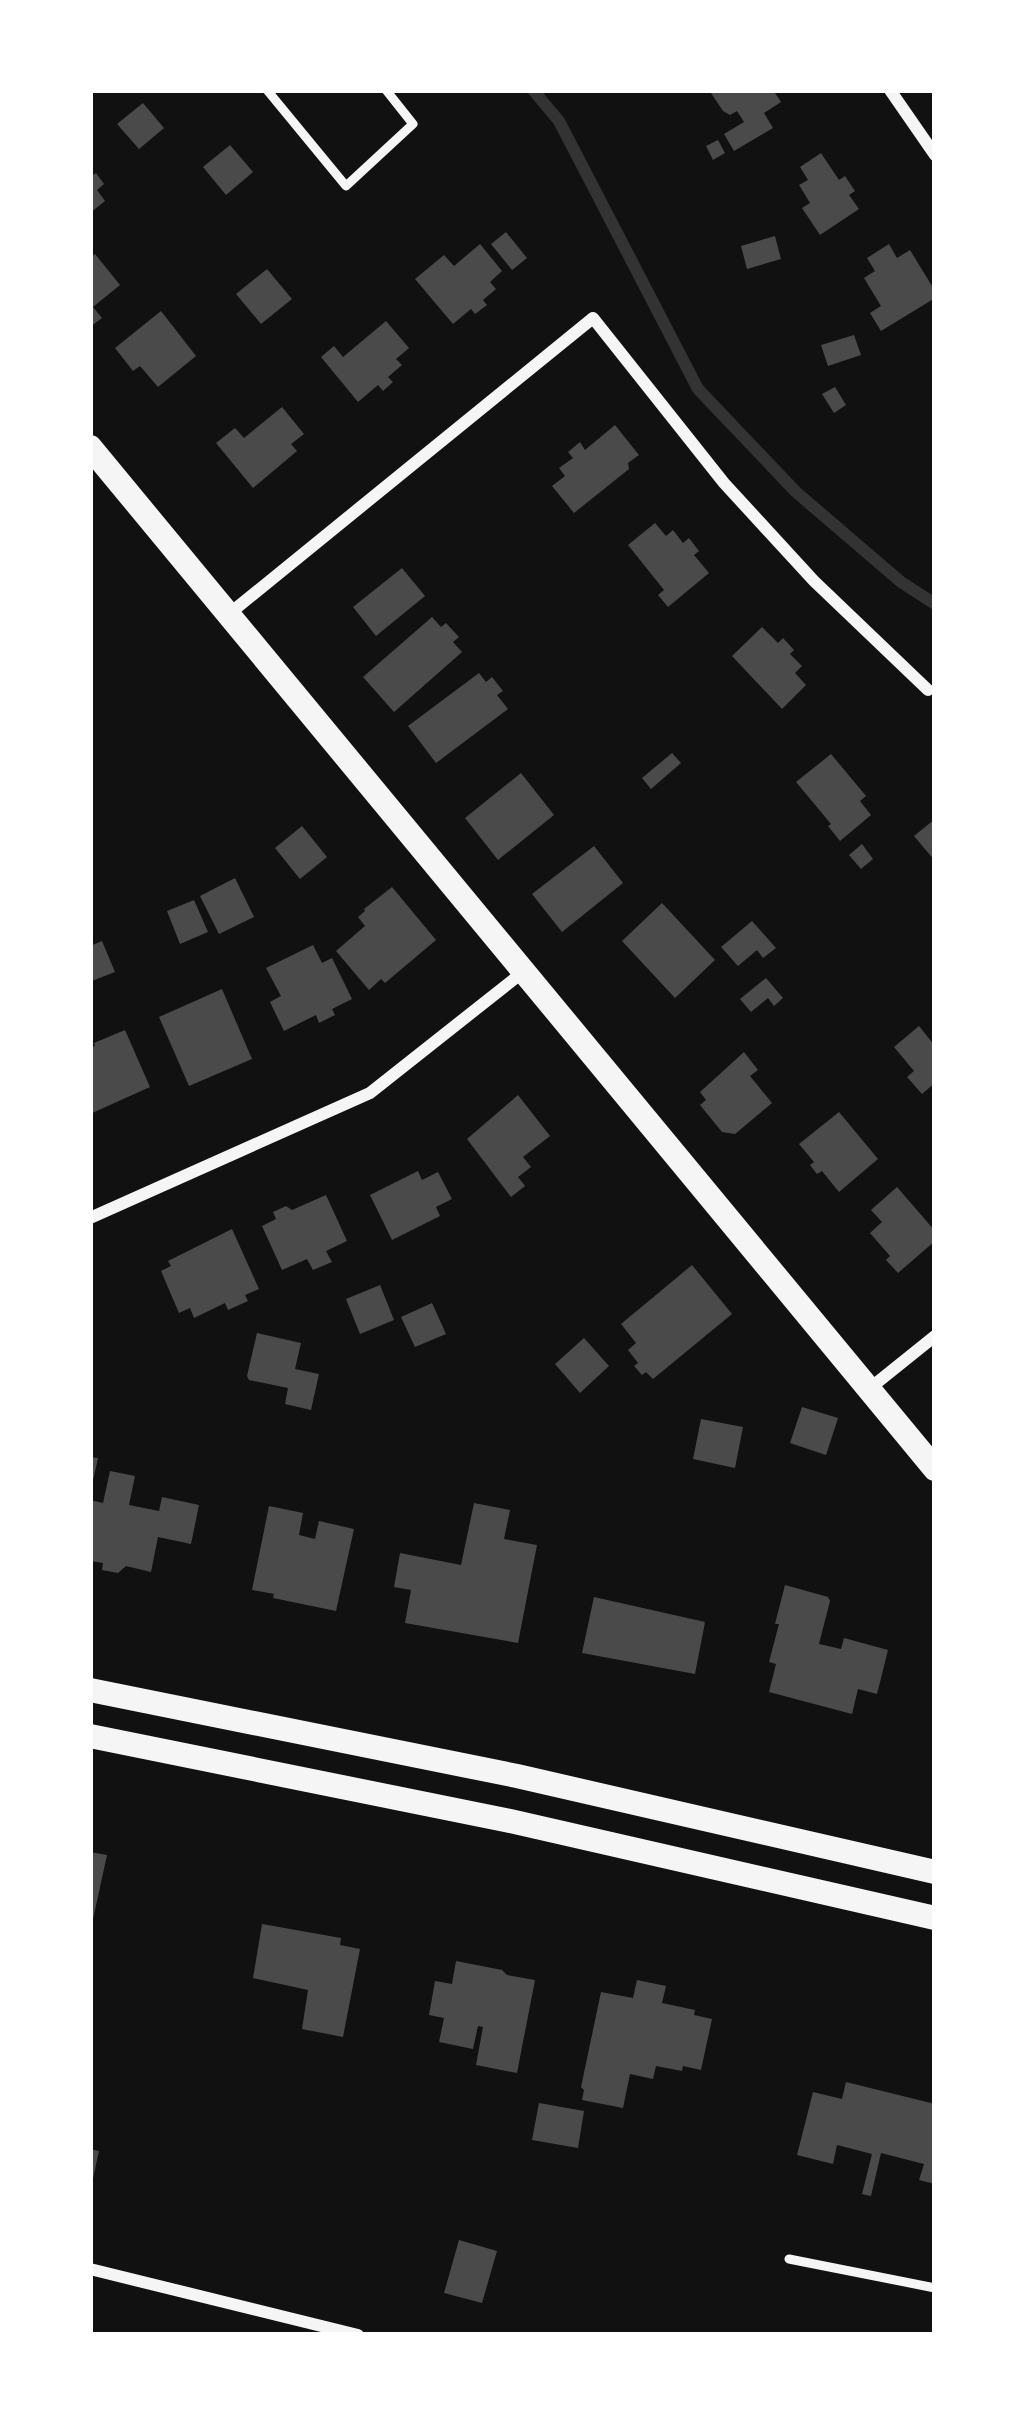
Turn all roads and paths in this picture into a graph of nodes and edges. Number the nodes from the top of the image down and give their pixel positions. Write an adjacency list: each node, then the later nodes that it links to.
1 (267, 90): 2 (lane)
2 (386, 90)
3 (890, 90): 4 (street)
4 (935, 154)
5 (90, 447): 6 (main road)
6 (229, 614): 7 (street); 8 (main road)
7 (928, 690)
8 (523, 973): 9 (street); 11 (main road)
9 (90, 1218)
10 (935, 1336): 11 (street)
11 (868, 1390): 12 (main road)
12 (935, 1469)
13 (90, 1690): 15 (main road)
14 (90, 1736): 16 (main road)
15 (935, 1872)
16 (935, 1918)
17 (789, 2259): 19 (lane)
18 (90, 2269): 20 (street)
19 (935, 2288)
20 (358, 2335)

